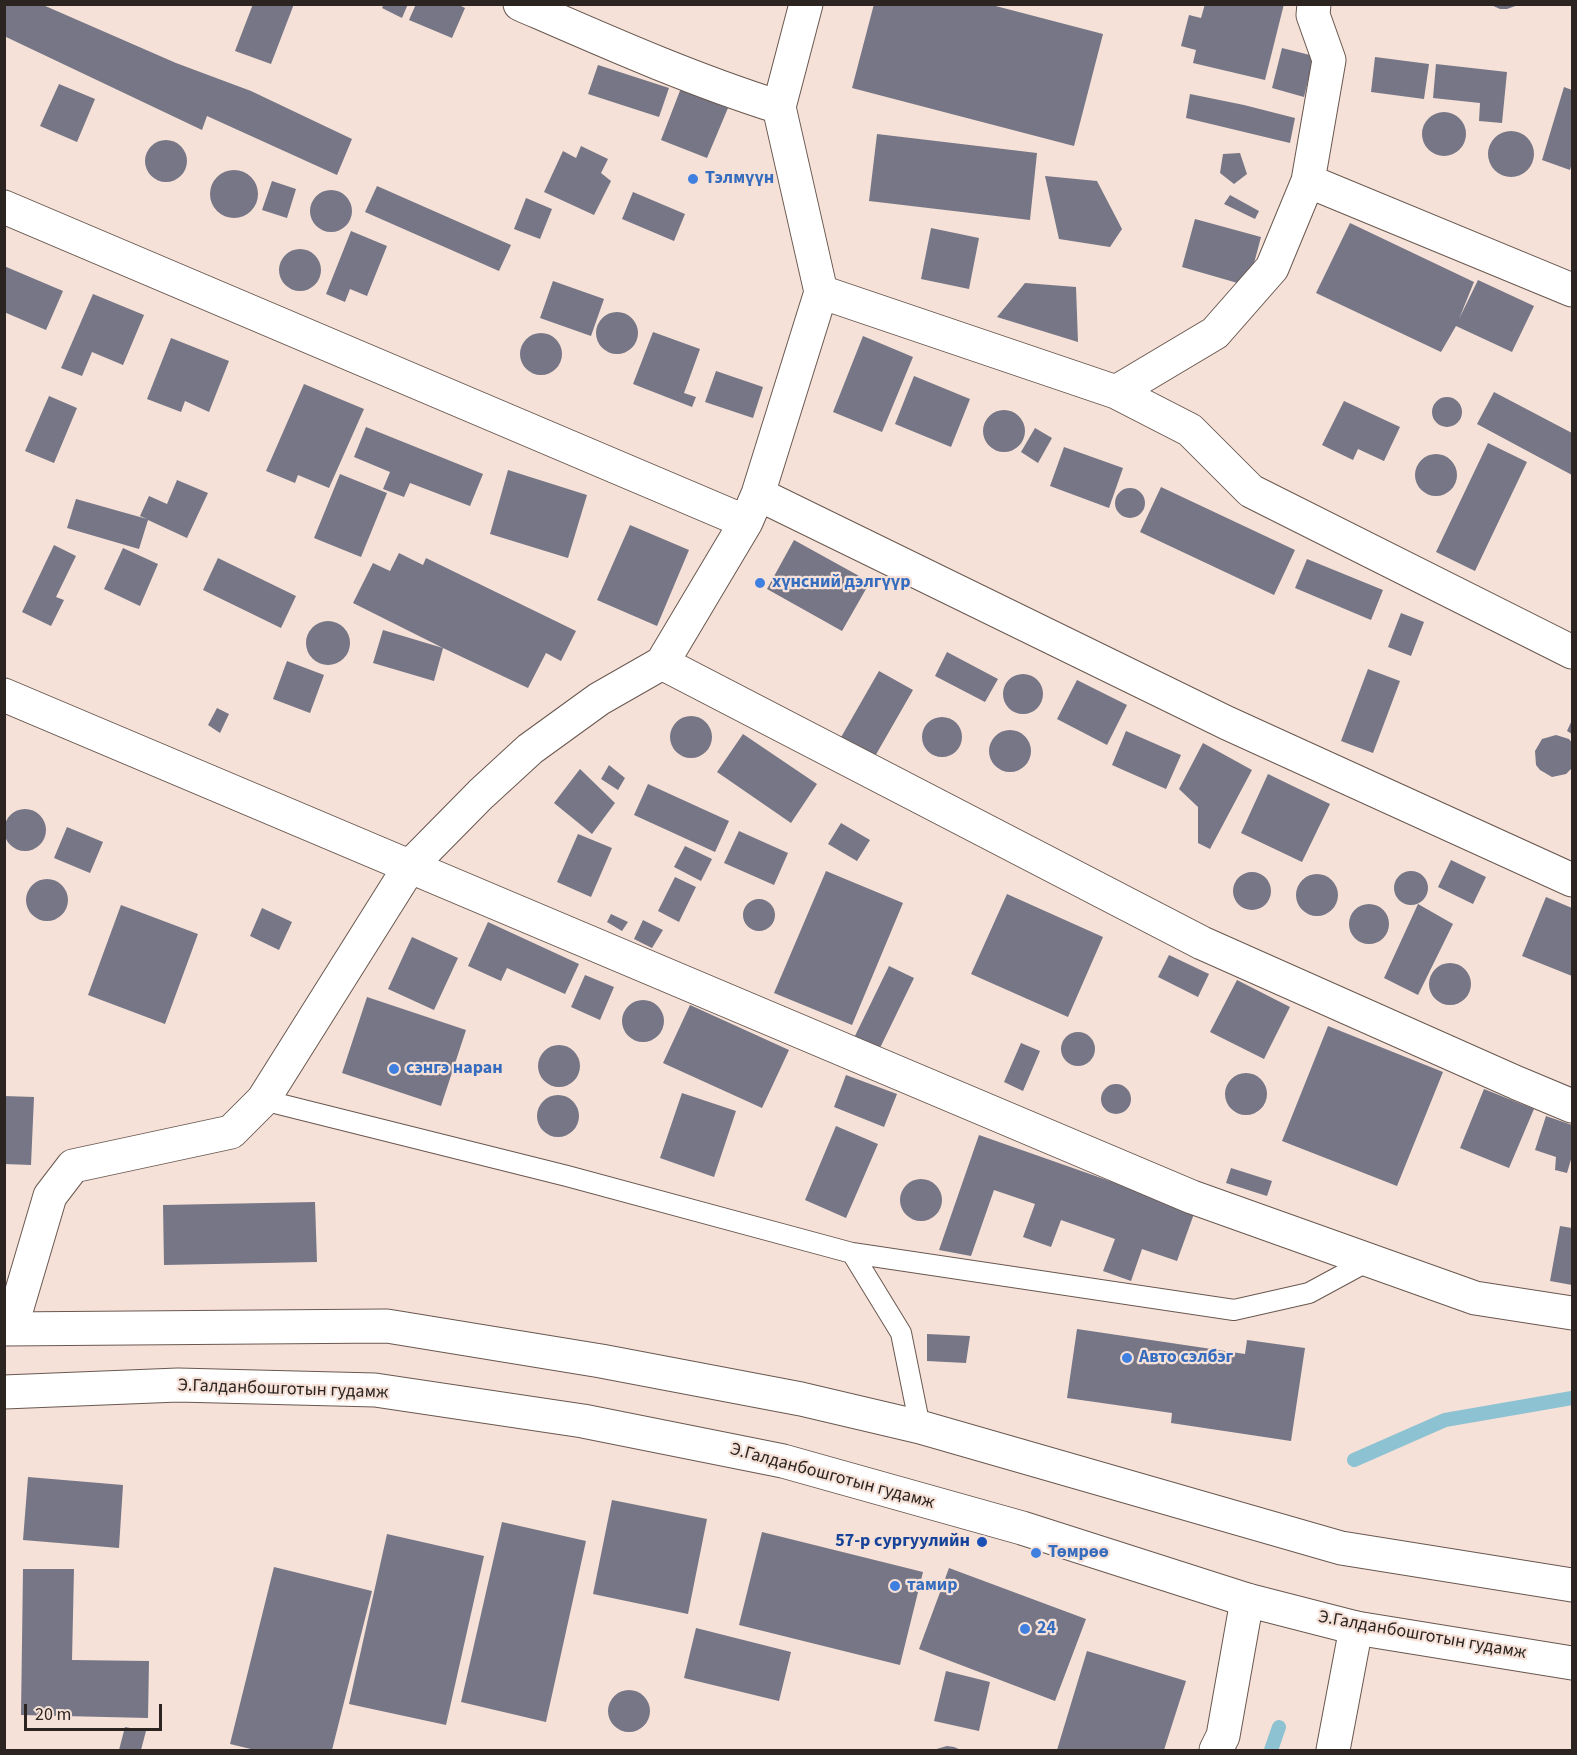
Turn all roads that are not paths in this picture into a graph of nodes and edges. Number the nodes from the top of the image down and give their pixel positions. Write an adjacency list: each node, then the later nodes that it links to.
1 (520, 4): 4 (street)
2 (806, 4): 4 (street)
3 (1314, 4): 5 (street)
4 (778, 107): 8 (street)
5 (1308, 181): 7 (street); 9 (street)
6 (4, 207): 10 (street)
7 (1572, 290)
8 (821, 292): 9 (street); 10 (street)
9 (1116, 392): 11 (street)
10 (752, 508): 12 (street); 15 (street)
11 (1572, 652)
12 (662, 663): 14 (street); 17 (street)
13 (4, 695): 14 (street)
14 (410, 866): 16 (street); 19 (street)
15 (1572, 880)
16 (263, 1100): 18 (lane); 21 (street)
17 (1572, 1106)
18 (852, 1253): 19 (lane); 23 (lane)
19 (1370, 1260): 20 (street)
20 (1572, 1313)
21 (8, 1328): 23 (street)
22 (4, 1392): 25 (street, Э.Галданбошготын гудамж)
23 (920, 1427): 24 (street)
24 (1572, 1586)
25 (1247, 1600): 26 (street, Э.Галданбошготын гудамж); 28 (street)
26 (1356, 1628): 27 (street, Э.Галданбошготын гудамж); 29 (street)
27 (1572, 1663)
28 (1216, 1750)
29 (1334, 1750)

